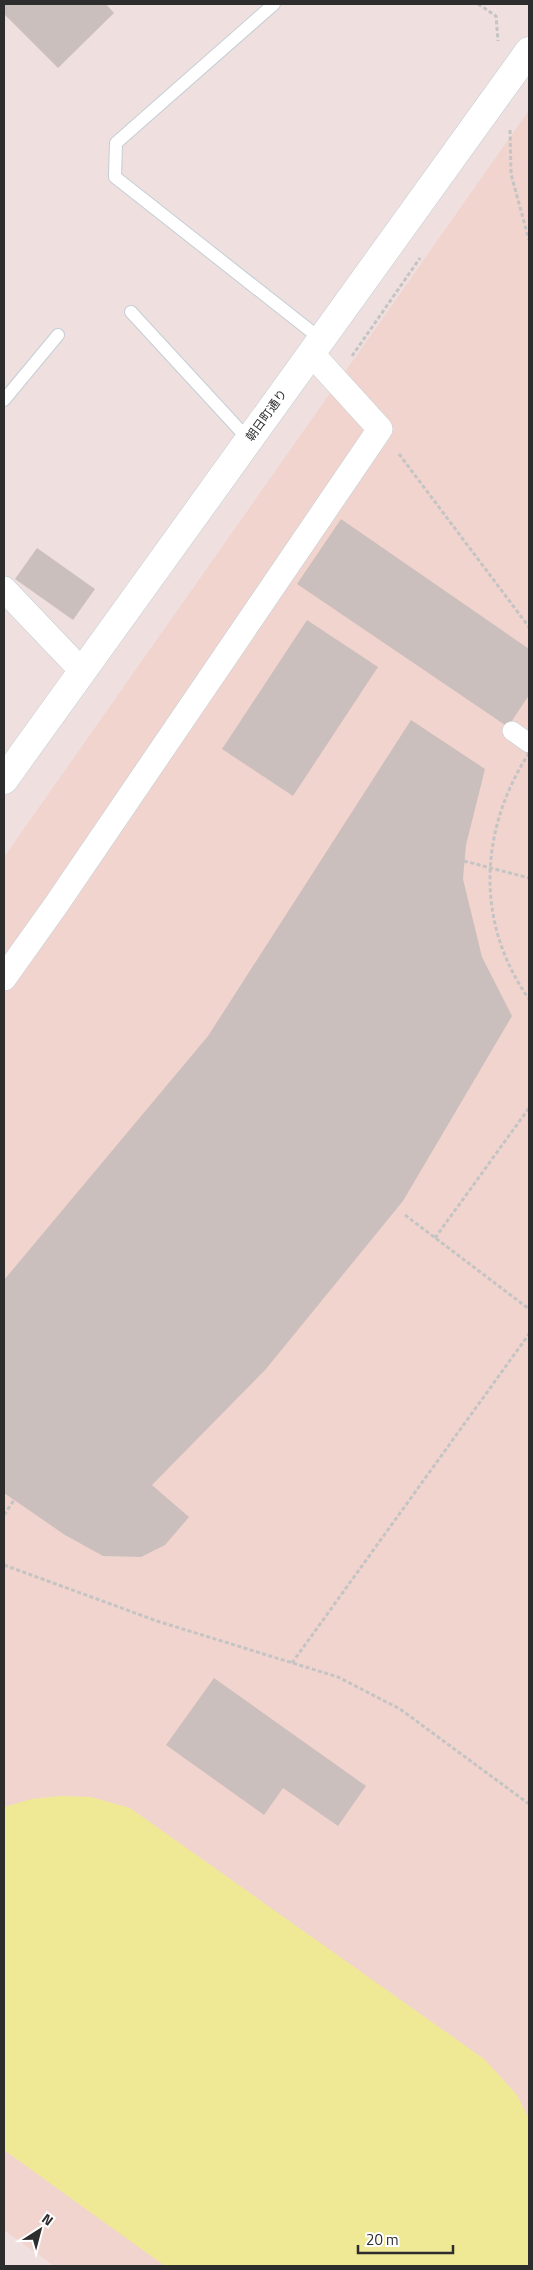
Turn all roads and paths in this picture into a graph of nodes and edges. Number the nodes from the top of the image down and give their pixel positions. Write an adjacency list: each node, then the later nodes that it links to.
1 (274, 4): 7 (lane)
2 (529, 52): 7 (street, 朝日町通り)
3 (510, 129): 4 (path)
4 (529, 240)
5 (132, 312): 10 (lane)
6 (58, 335): 8 (lane)
7 (316, 347): 9 (street); 10 (street, 朝日町通り)
8 (4, 400)
9 (380, 429): 12 (path); 20 (street)
10 (248, 440): 13 (street, 朝日町通り)
11 (4, 589): 13 (street)
12 (529, 627)
13 (82, 671): 17 (street, 朝日町通り)
14 (512, 731): 15 (street)
15 (529, 743)
16 (529, 753): 21 (path, bridge)
17 (4, 780)
18 (464, 861): 19 (path)
19 (529, 878)
20 (4, 978)
21 (529, 999)
22 (529, 1108): 24 (path)
23 (406, 1216): 24 (path)
24 (435, 1238): 25 (path)
25 (529, 1309)
26 (529, 1334): 30 (path)
27 (14, 1500): 28 (path)
28 (4, 1515)
29 (4, 1565): 30 (path)
30 (292, 1663): 31 (path)
31 (529, 1804)

